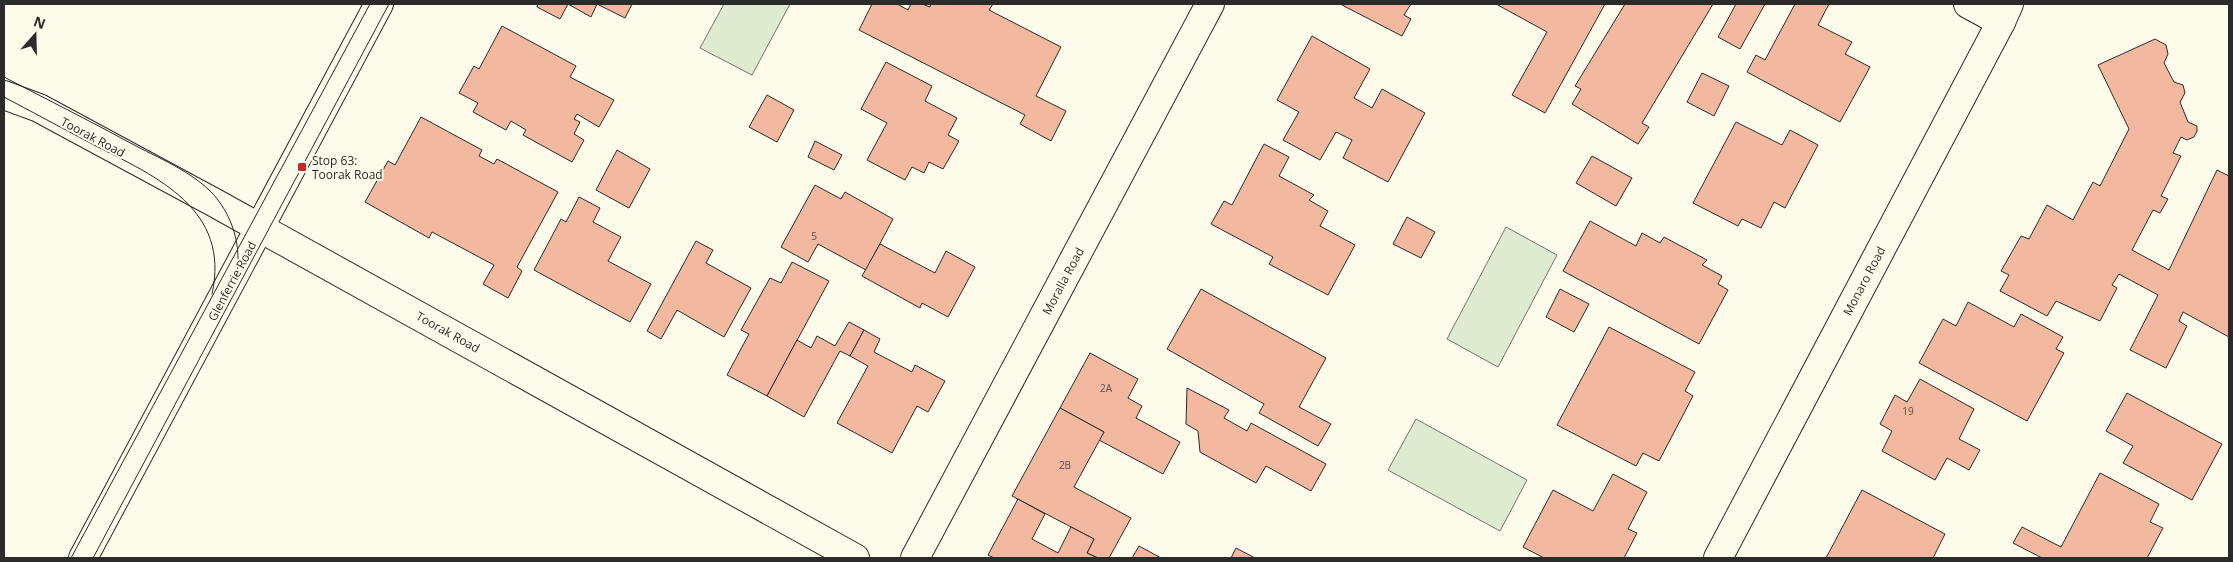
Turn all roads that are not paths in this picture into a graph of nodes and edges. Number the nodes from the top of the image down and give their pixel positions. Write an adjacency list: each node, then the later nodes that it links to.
1 (379, 4): 8 (main road, Glenferrie Road)
2 (1210, 4): 11 (main road, Moralla Road)
3 (1968, 4): 4 (main road)
4 (2005, 13): 12 (main road, Monaro Road)
5 (4, 80): 7 (main road, Toorak Road)
6 (4, 95): 7 (main road, Toorak Road)
7 (39, 108): 8 (main road, Toorak Road)
8 (260, 228): 9 (main road, Glenferrie Road); 10 (main road, Toorak Road)
9 (83, 558)
10 (855, 558)
11 (915, 558)
12 (1718, 558)

